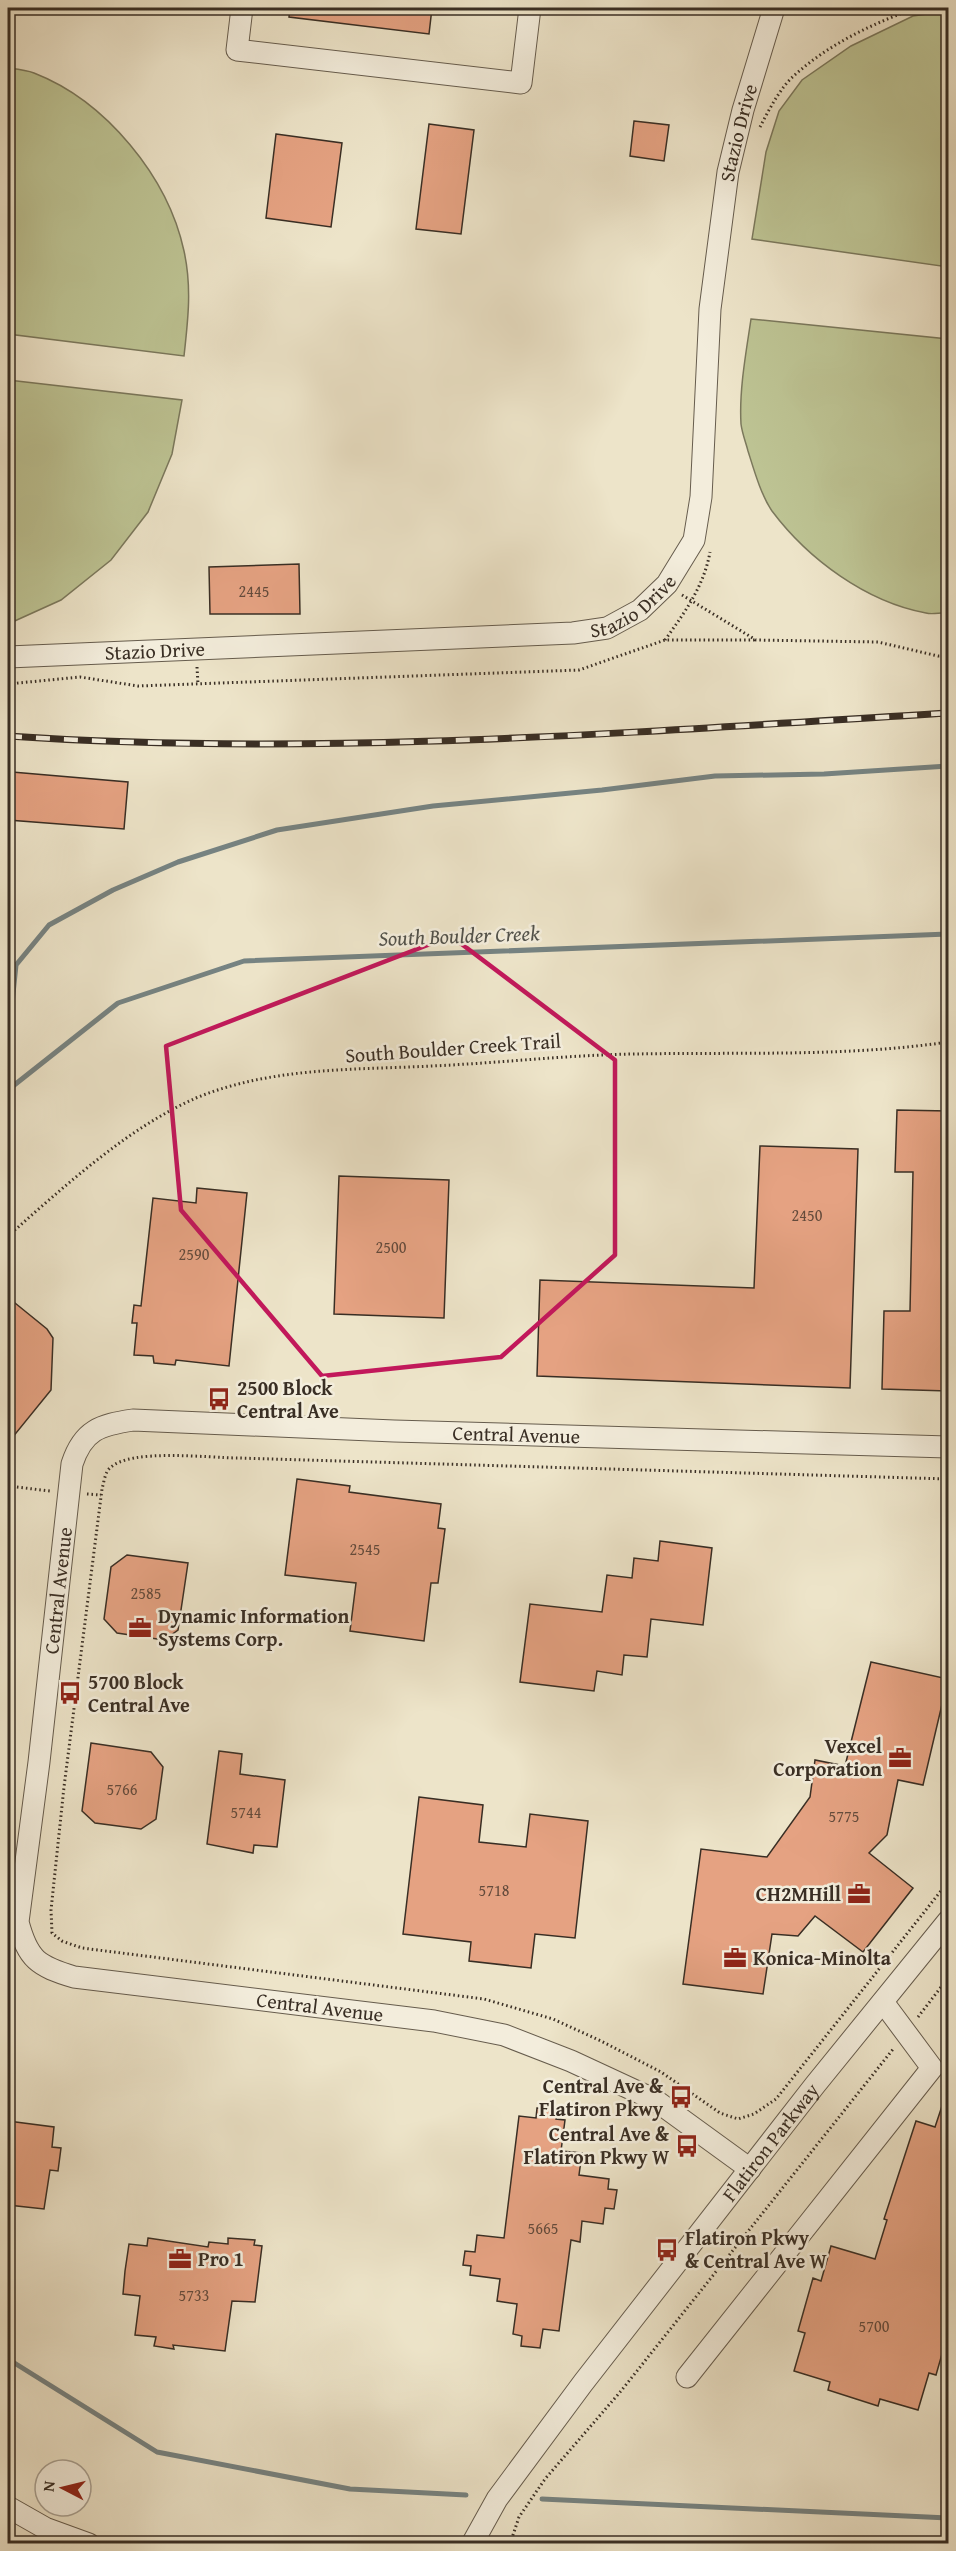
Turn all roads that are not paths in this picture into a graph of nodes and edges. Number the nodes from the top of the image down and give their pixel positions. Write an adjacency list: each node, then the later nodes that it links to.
1 (242, 8): 2 (street)
2 (530, 8)
3 (774, 8): 4 (street, Stazio Drive)
4 (8, 657)
5 (948, 1447): 8 (street, Central Avenue)
6 (948, 1921): 7 (street, Flatiron Parkway)
7 (883, 2002): 8 (street, Flatiron Parkway); 9 (street)
8 (750, 2169): 13 (street, Flatiron Parkway)
9 (687, 2377)
10 (8, 2507): 11 (street)
11 (66, 2540): 12 (street)
12 (89, 2544)
13 (472, 2544)

